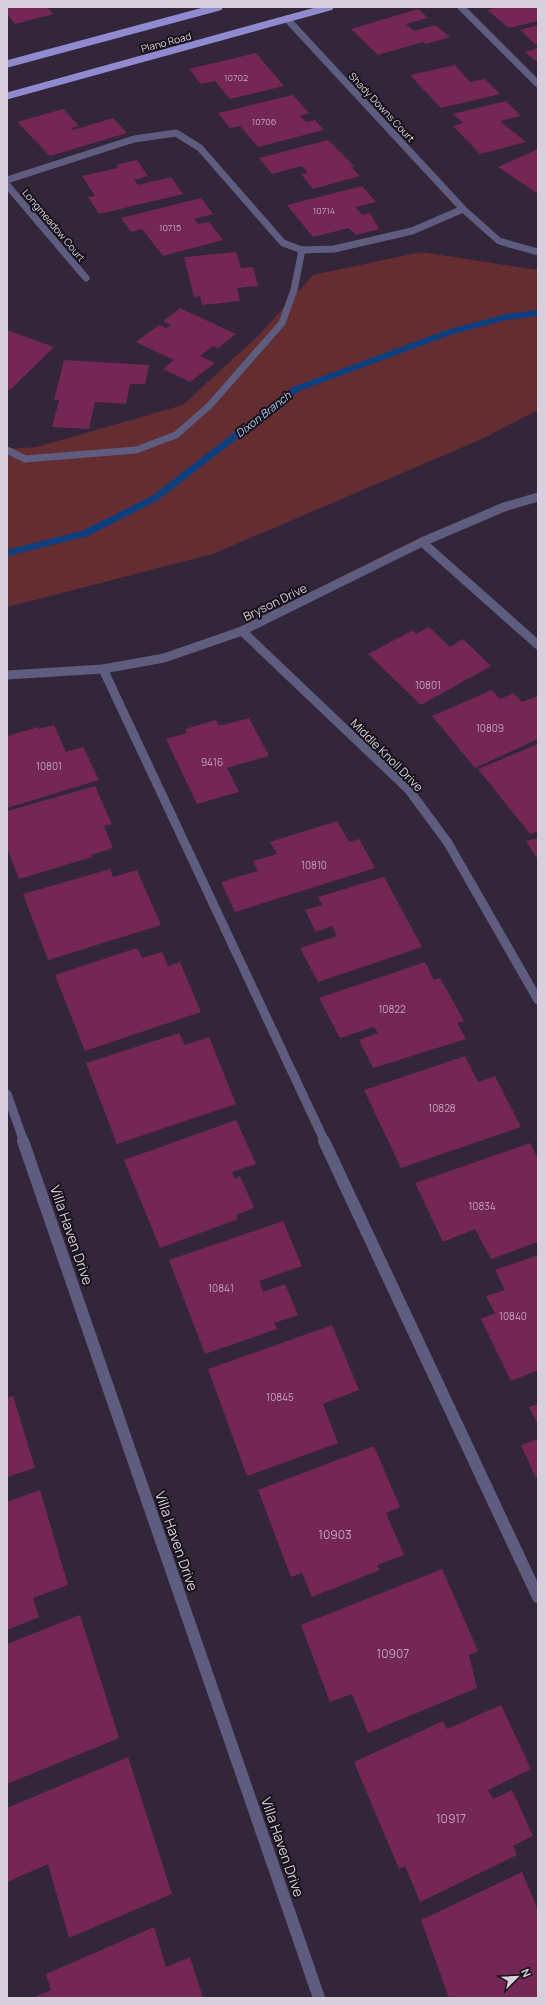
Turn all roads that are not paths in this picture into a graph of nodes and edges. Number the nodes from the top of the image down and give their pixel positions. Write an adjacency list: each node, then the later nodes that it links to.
1 (219, 7): 5 (main road, Plano Road)
2 (330, 7): 4 (main road, Plano Road)
3 (461, 7): 6 (street)
4 (287, 19): 7 (main road, Plano Road); 10 (street, Shady Downs Court)
5 (7, 64)
6 (538, 84)
7 (7, 96)
8 (7, 180): 11 (street)
9 (7, 185): 13 (street, Longmeadow Court)
10 (463, 209): 11 (street); 12 (street, Shady Downs Court)
11 (302, 250): 14 (street)
12 (538, 252)
13 (86, 278)
14 (7, 450)
15 (538, 497): 16 (street, Bryson Drive)
16 (422, 542): 17 (street, Bryson Drive); 18 (street)
17 (242, 631): 19 (street, Bryson Drive); 21 (street, Middle Knoll Drive)
18 (538, 645)
19 (103, 669): 20 (street, Bryson Drive); 23 (street)
20 (7, 674)
21 (538, 1000)
22 (7, 1094): 24 (street, Villa Haven Drive)
23 (538, 1597)
24 (320, 1998)

